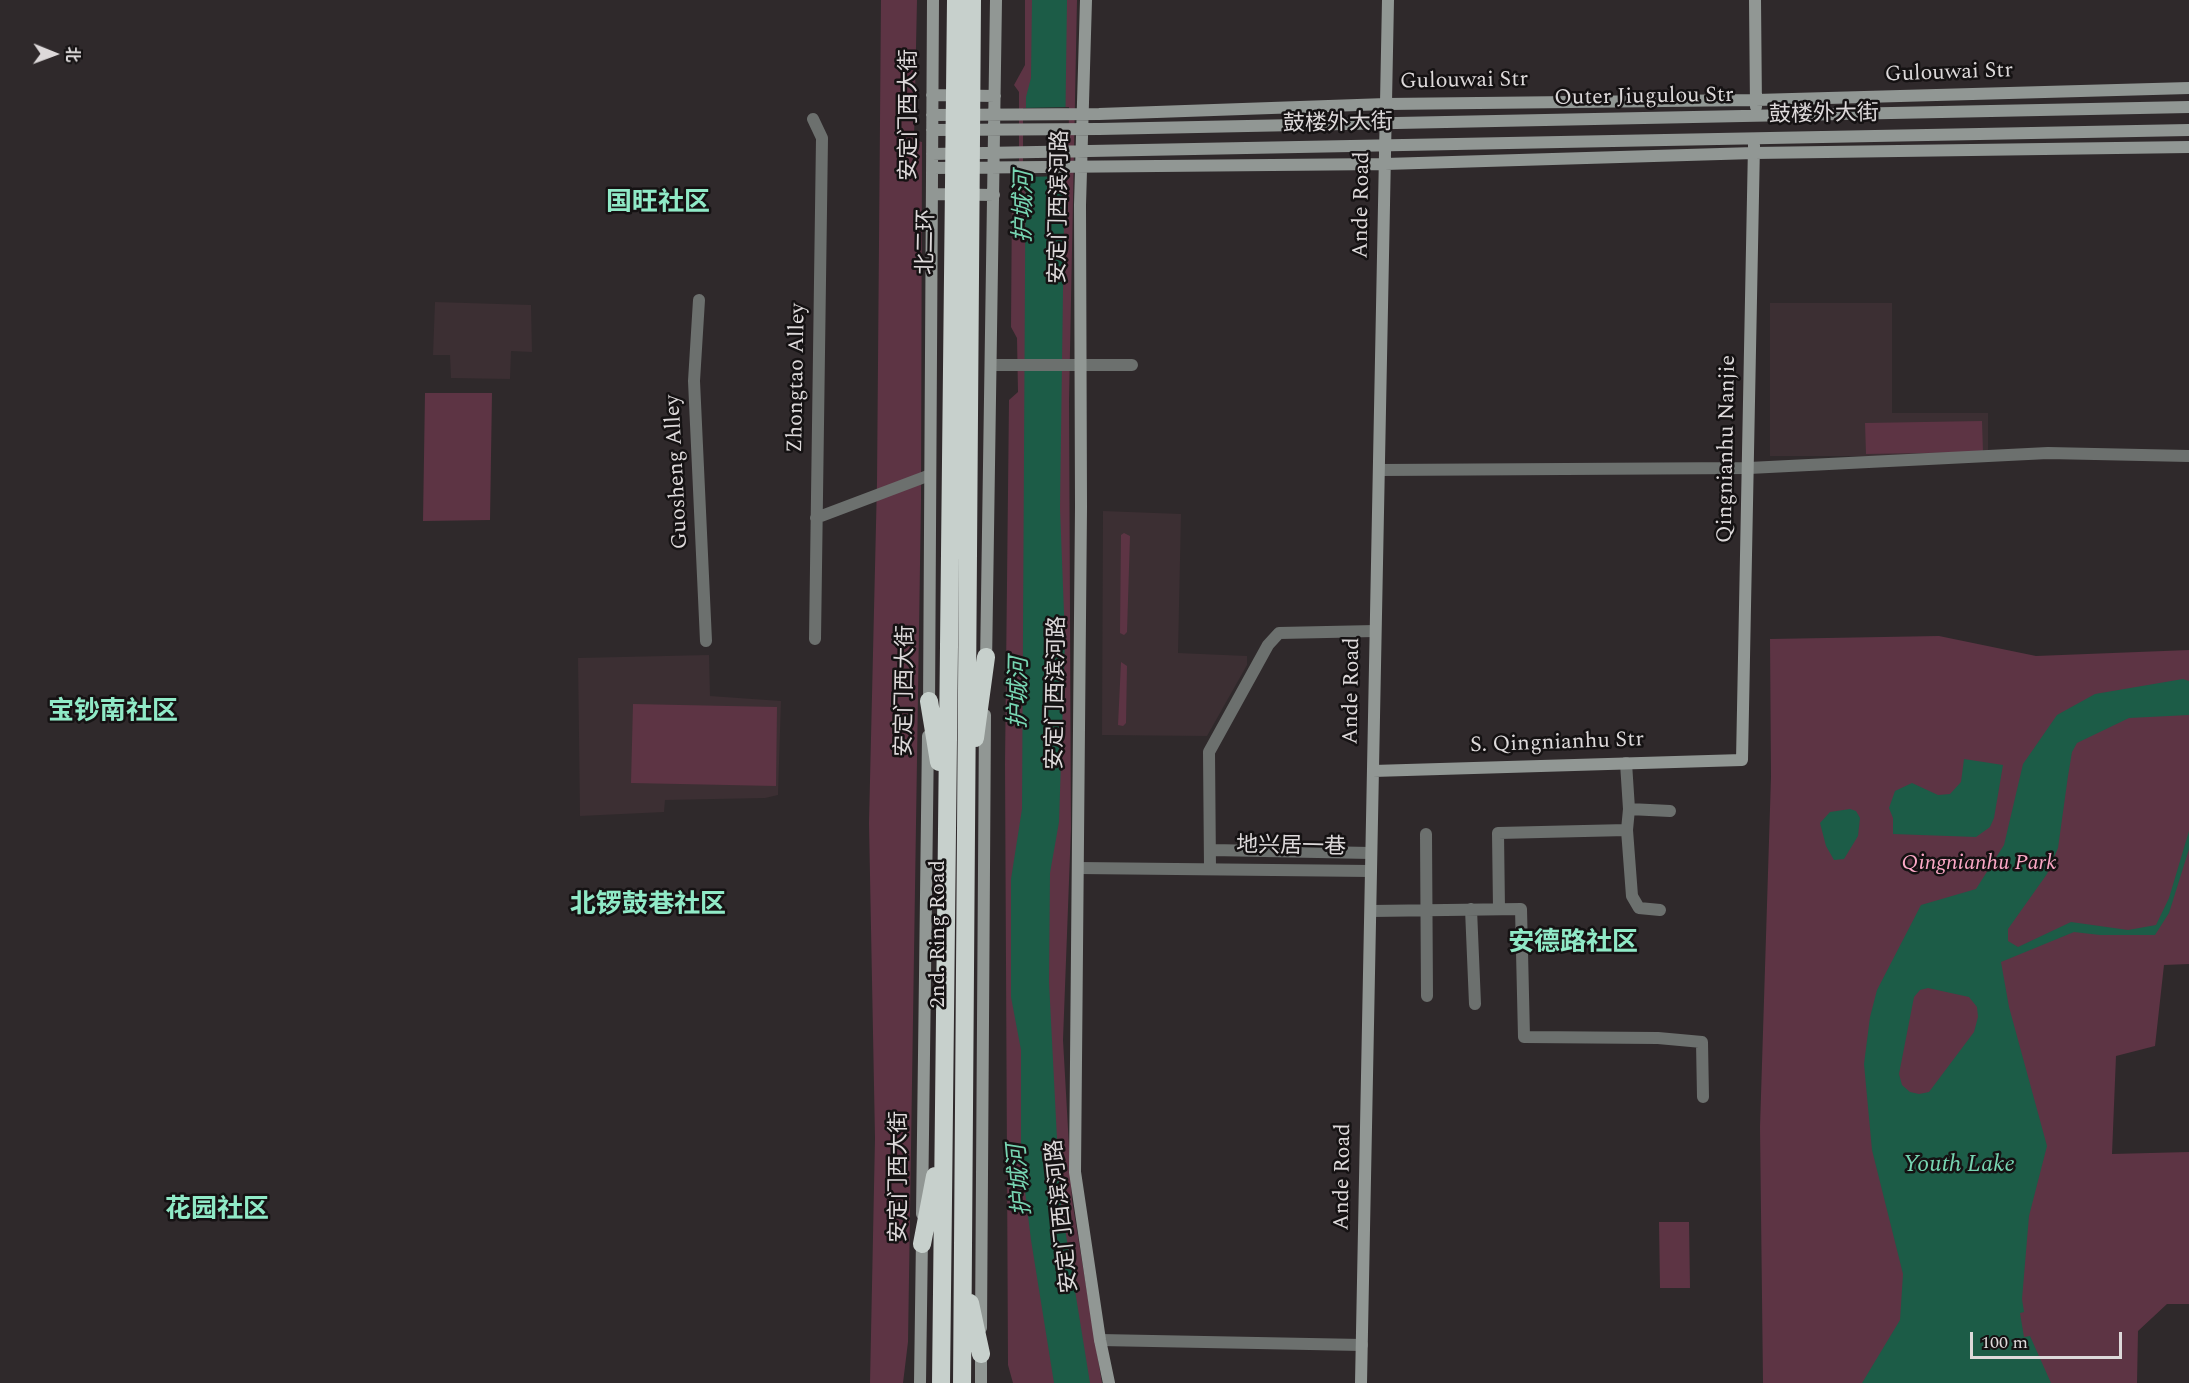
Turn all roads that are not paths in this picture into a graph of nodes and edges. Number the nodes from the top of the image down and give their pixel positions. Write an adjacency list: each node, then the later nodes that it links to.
1 (933, 0): 9 (street, 安定门西大街)
2 (956, 0): 40 (highway, 北二环)
3 (972, 0): 51 (highway, 北二环)
4 (996, 0): 10 (street)
5 (1086, 0): 56 (street, 安定门西滨河路)
6 (1388, 0): 12 (street, Ande Road)
7 (1755, 0): 11 (street)
8 (2189, 88): 11 (street, Gulouwai Str)
9 (932, 95): 10 (street); 14 (street, 安定门西大街)
10 (996, 96): 15 (street)
11 (1756, 100): 12 (street, Gulouwai Str); 16 (street)
12 (1386, 104): 15 (street, Gulouwai Str); 18 (street, Ande Road)
13 (2189, 108): 16 (street, Outer Jiugulou Str)
14 (932, 114): 15 (street); 19 (street, 安定门西大街)
15 (995, 115): 20 (street)
16 (1756, 117): 18 (street, Outer Jiugulou Str)
17 (813, 119): 41 (street, Zhongtao Alley)
18 (1385, 123): 20 (street, Outer Jiugulou Str); 23 (street, Ande Road)
19 (932, 130): 20 (street); 26 (street, 安定门西大街)
20 (995, 130): 28 (street)
21 (2189, 130): 22 (street, 鼓楼外大街)
22 (1754, 138): 23 (street, 鼓楼外大街); 25 (street, Qingnianhu Nanjie)
23 (1384, 145): 27 (street, 鼓楼外大街); 29 (street, Ande Road)
24 (2189, 147): 25 (street, 鼓楼外大街)
25 (1754, 153): 29 (street, 鼓楼外大街); 37 (street, Qingnianhu Nanjie)
26 (932, 154): 28 (street); 30 (street, 安定门西大街)
27 (1100, 159): 28 (street); 28 (street); 29 (street, 鼓楼外大街)
28 (995, 161): 30 (street); 32 (street)
29 (1385, 164): 38 (street, Ande Road)
30 (932, 168): 31 (street, 安定门西大街)
31 (932, 194): 32 (street); 39 (street, 安定门西大街)
32 (994, 195): 34 (street)
33 (699, 300): 44 (street, Guosheng Alley)
34 (991, 365): 35 (street); 45 (street)
35 (1132, 365)
36 (2189, 456): 37 (street)
37 (1749, 468): 38 (street); 47 (street, Qingnianhu Nanjie)
38 (1379, 470): 42 (street, Ande Road)
39 (930, 475): 41 (street); 46 (street, 安定门西大街)
40 (949, 486): 51 (highway, 2nd. Ring Road)
41 (816, 518): 43 (street, Zhongtao Alley)
42 (1375, 631): 48 (street, Ande Road); 54 (street)
43 (815, 639)
44 (706, 641)
45 (986, 657): 51 (highway); 72 (street)
46 (929, 701): 51 (highway); 68 (street, 安定门西大街)
47 (1626, 763): 48 (street, S. Qingnianhu Str); 49 (street)
48 (1373, 771): 55 (street, Ande Road)
49 (1629, 809): 50 (street); 52 (street)
50 (1670, 811)
51 (956, 813): 67 (highway, 2nd. Ring Road); 69 (highway, 2nd. Ring Road)
52 (1627, 830): 60 (street); 62 (street)
53 (1426, 834): 61 (street)
54 (1211, 850): 55 (street, 地兴居一巷); 57 (street)
55 (1371, 853): 58 (street, Ande Road)
56 (1078, 868): 57 (street, 地兴居一巷); 70 (street, 安定门西滨河路)
57 (1210, 868): 58 (street, 地兴居一巷)
58 (1371, 871): 63 (street, Ande Road)
59 (1471, 909): 60 (street); 61 (street); 65 (street)
60 (1499, 909): 66 (street)
61 (1426, 910): 63 (street); 64 (street)
62 (1660, 910)
63 (1371, 911): 71 (street, Ande Road)
64 (1427, 996)
65 (1475, 1004)
66 (1703, 1097)
67 (944, 1133): 68 (highway); 74 (highway, 2nd. Ring Road)
68 (922, 1244): 73 (street, 安定门西大街)
69 (963, 1269): 72 (highway); 75 (highway, 2nd. Ring Road)
70 (1100, 1340): 71 (street); 77 (street, 安定门西滨河路)
71 (1362, 1345): 78 (street, Ande Road)
72 (981, 1354): 76 (street)
73 (920, 1383)
74 (941, 1383)
75 (962, 1383)
76 (981, 1383)
77 (1109, 1383)
78 (1361, 1383)

